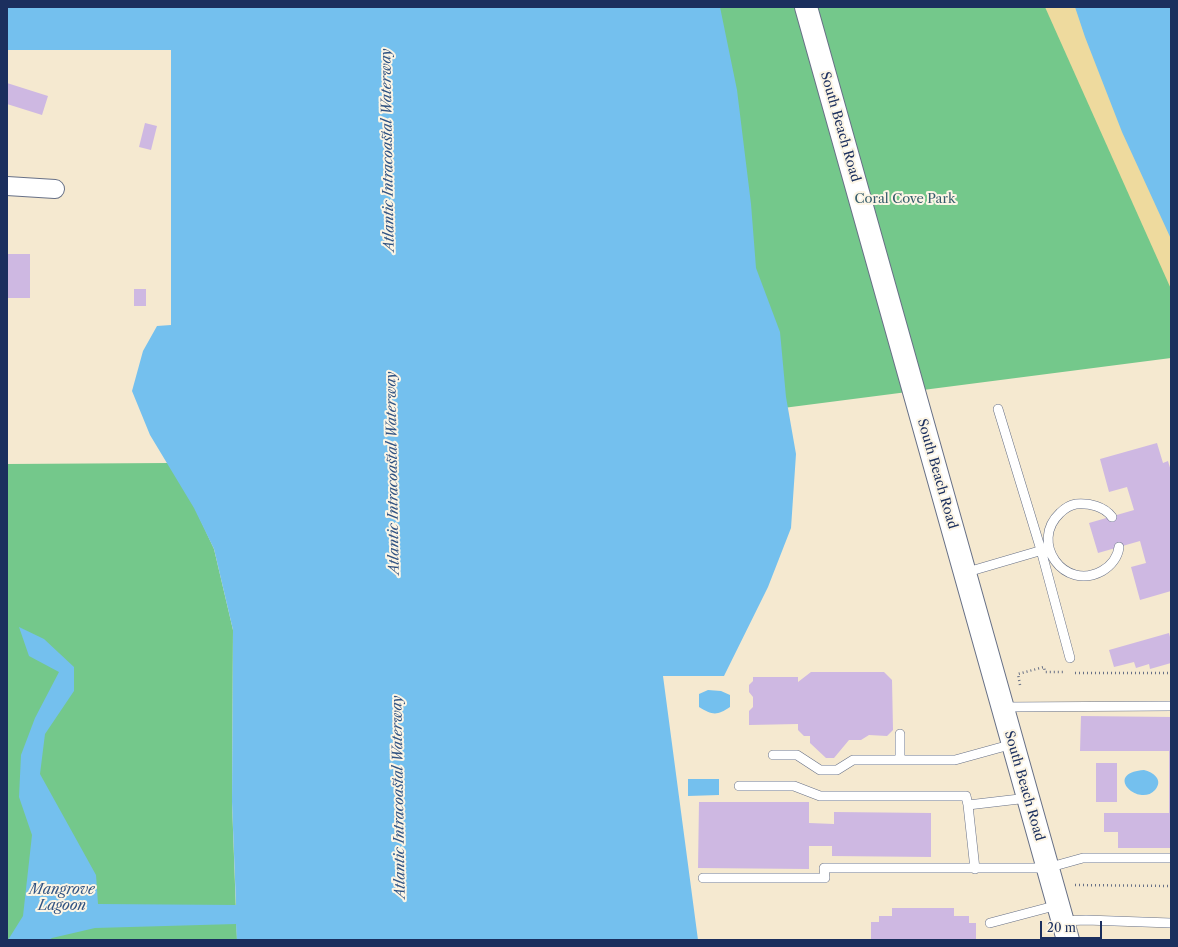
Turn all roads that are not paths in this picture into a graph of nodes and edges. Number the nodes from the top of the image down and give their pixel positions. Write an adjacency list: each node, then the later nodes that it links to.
1 (806, 7): 8 (street, South Beach Road)
2 (7, 186): 3 (street)
3 (55, 189)
4 (998, 409): 7 (lane)
5 (1112, 517): 7 (lane)
6 (1120, 547): 7 (lane)
7 (1045, 549): 8 (lane); 9 (lane)
8 (964, 573): 11 (street, South Beach Road)
9 (1070, 658)
10 (1171, 706): 11 (lane)
11 (1002, 708): 13 (street, South Beach Road)
12 (900, 734): 15 (lane)
13 (1013, 744): 15 (lane); 17 (street, South Beach Road)
14 (773, 755): 15 (lane)
15 (900, 760)
16 (739, 786): 18 (lane)
17 (1028, 798): 18 (lane); 20 (street, South Beach Road)
18 (968, 805): 21 (lane)
19 (1171, 858): 20 (lane)
20 (1048, 868): 21 (lane); 23 (street, South Beach Road)
21 (975, 869): 22 (lane)
22 (703, 878)
23 (1063, 922): 24 (lane); 25 (lane)
24 (990, 923)
25 (1171, 923)

